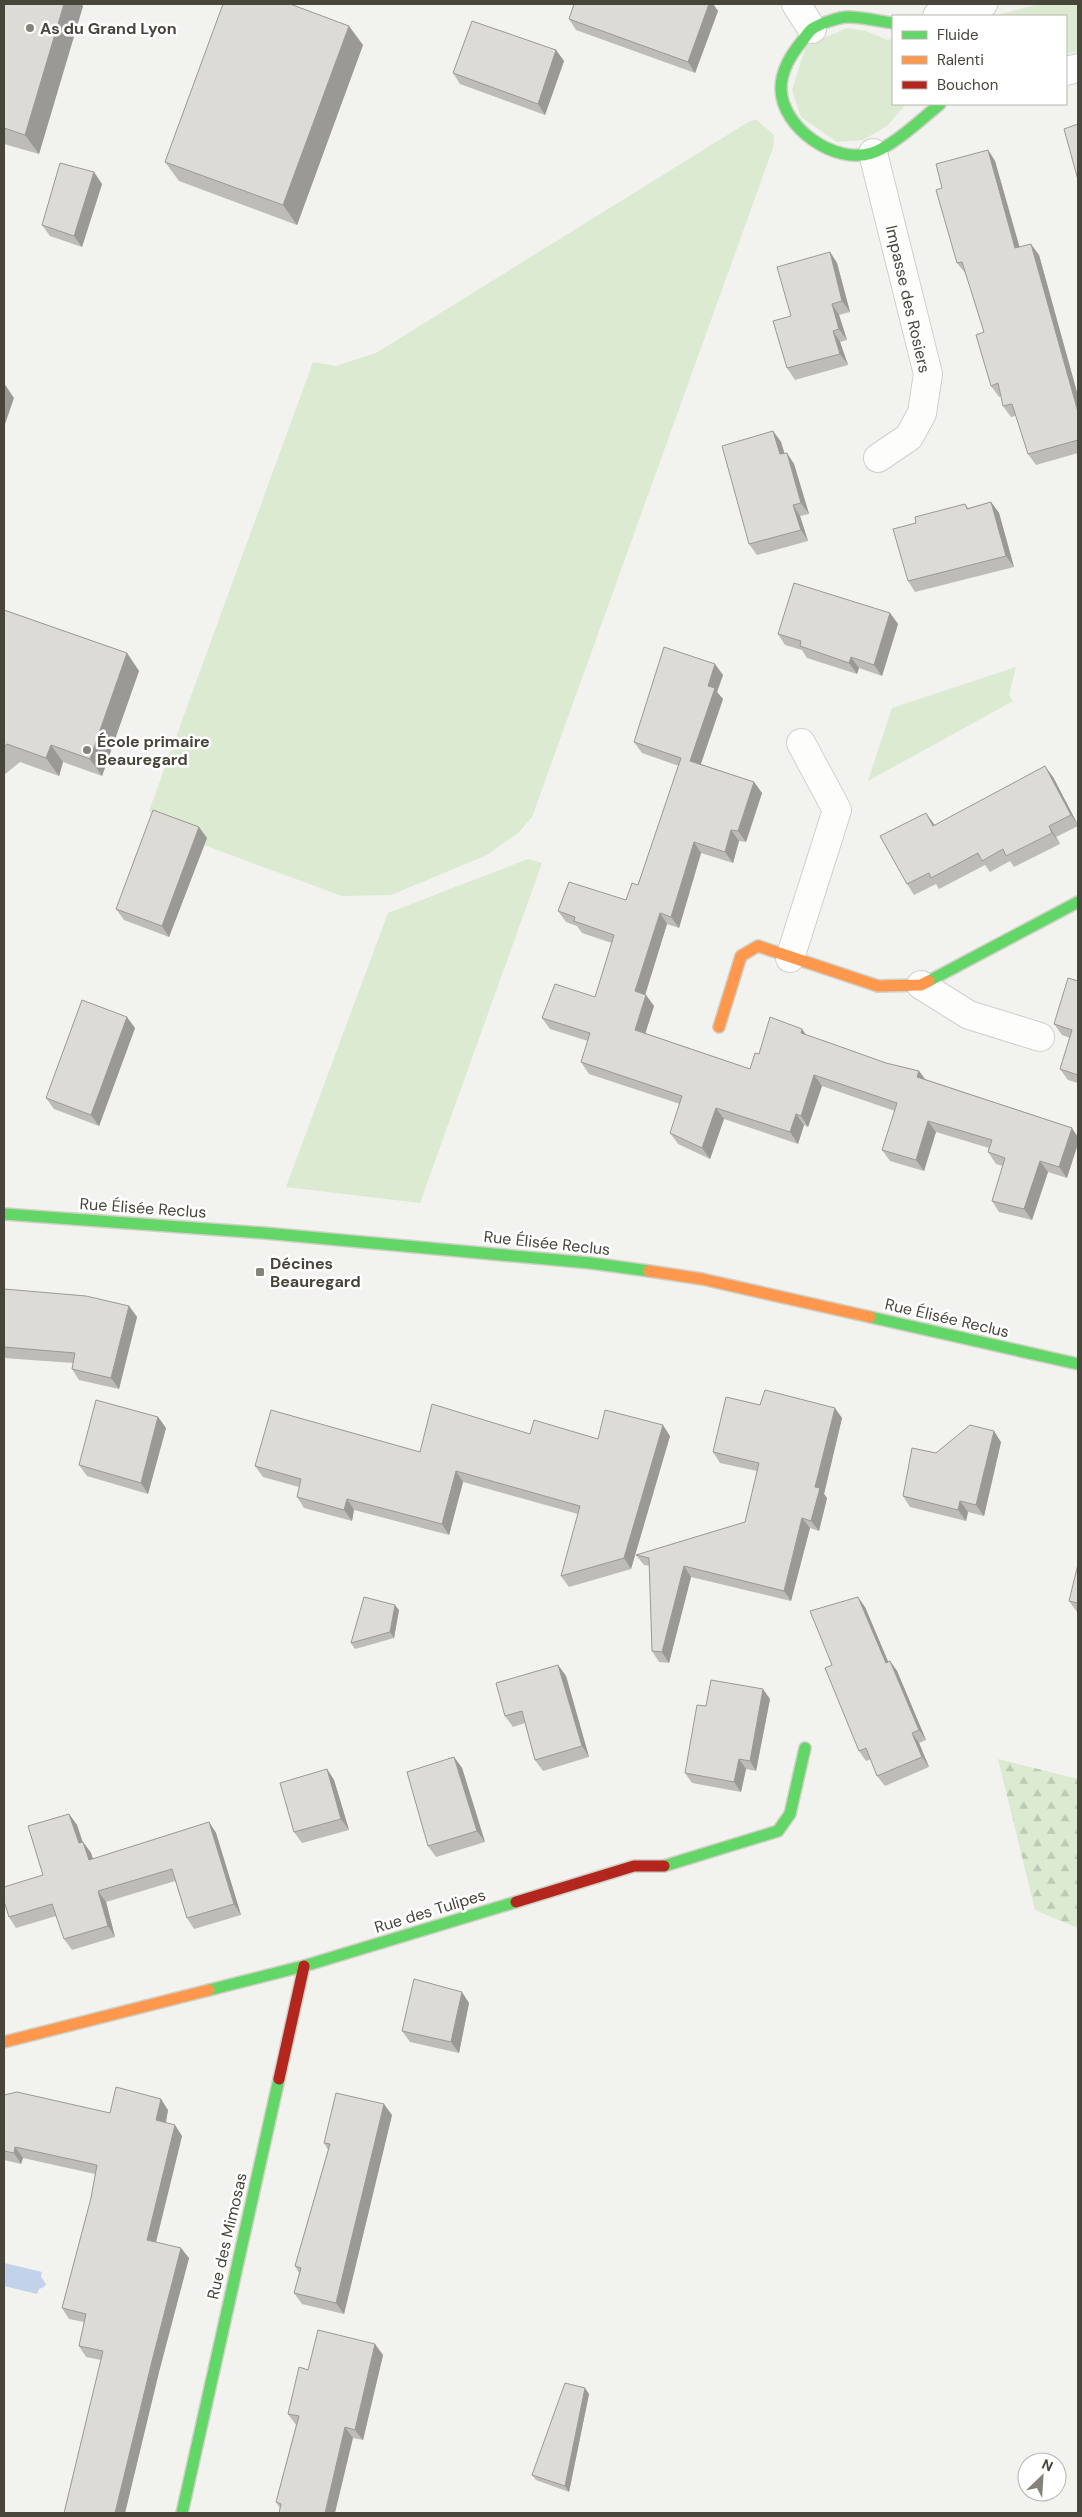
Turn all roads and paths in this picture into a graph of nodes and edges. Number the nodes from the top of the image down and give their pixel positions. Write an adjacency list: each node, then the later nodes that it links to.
1 (796, 4): 5 (street)
2 (983, 4): 3 (street)
3 (941, 15)
4 (892, 23): 5 (street)
5 (812, 29): 7 (street)
6 (939, 105): 7 (street)
7 (873, 153): 8 (street, Impasse des Rosiers)
8 (878, 458)
9 (801, 743): 11 (street)
10 (1078, 902): 12 (street)
11 (790, 958): 12 (street); 13 (street)
12 (922, 985): 14 (street)
13 (719, 1027)
14 (1040, 1037)
15 (4, 1214): 16 (street, Rue Élisée Reclus)
16 (1078, 1364)
17 (805, 1748): 18 (street, Rue des Tulipes)
18 (304, 1966): 19 (street, Rue des Tulipes); 20 (street, Rue des Mimosas)
19 (4, 2042)
20 (182, 2513)

